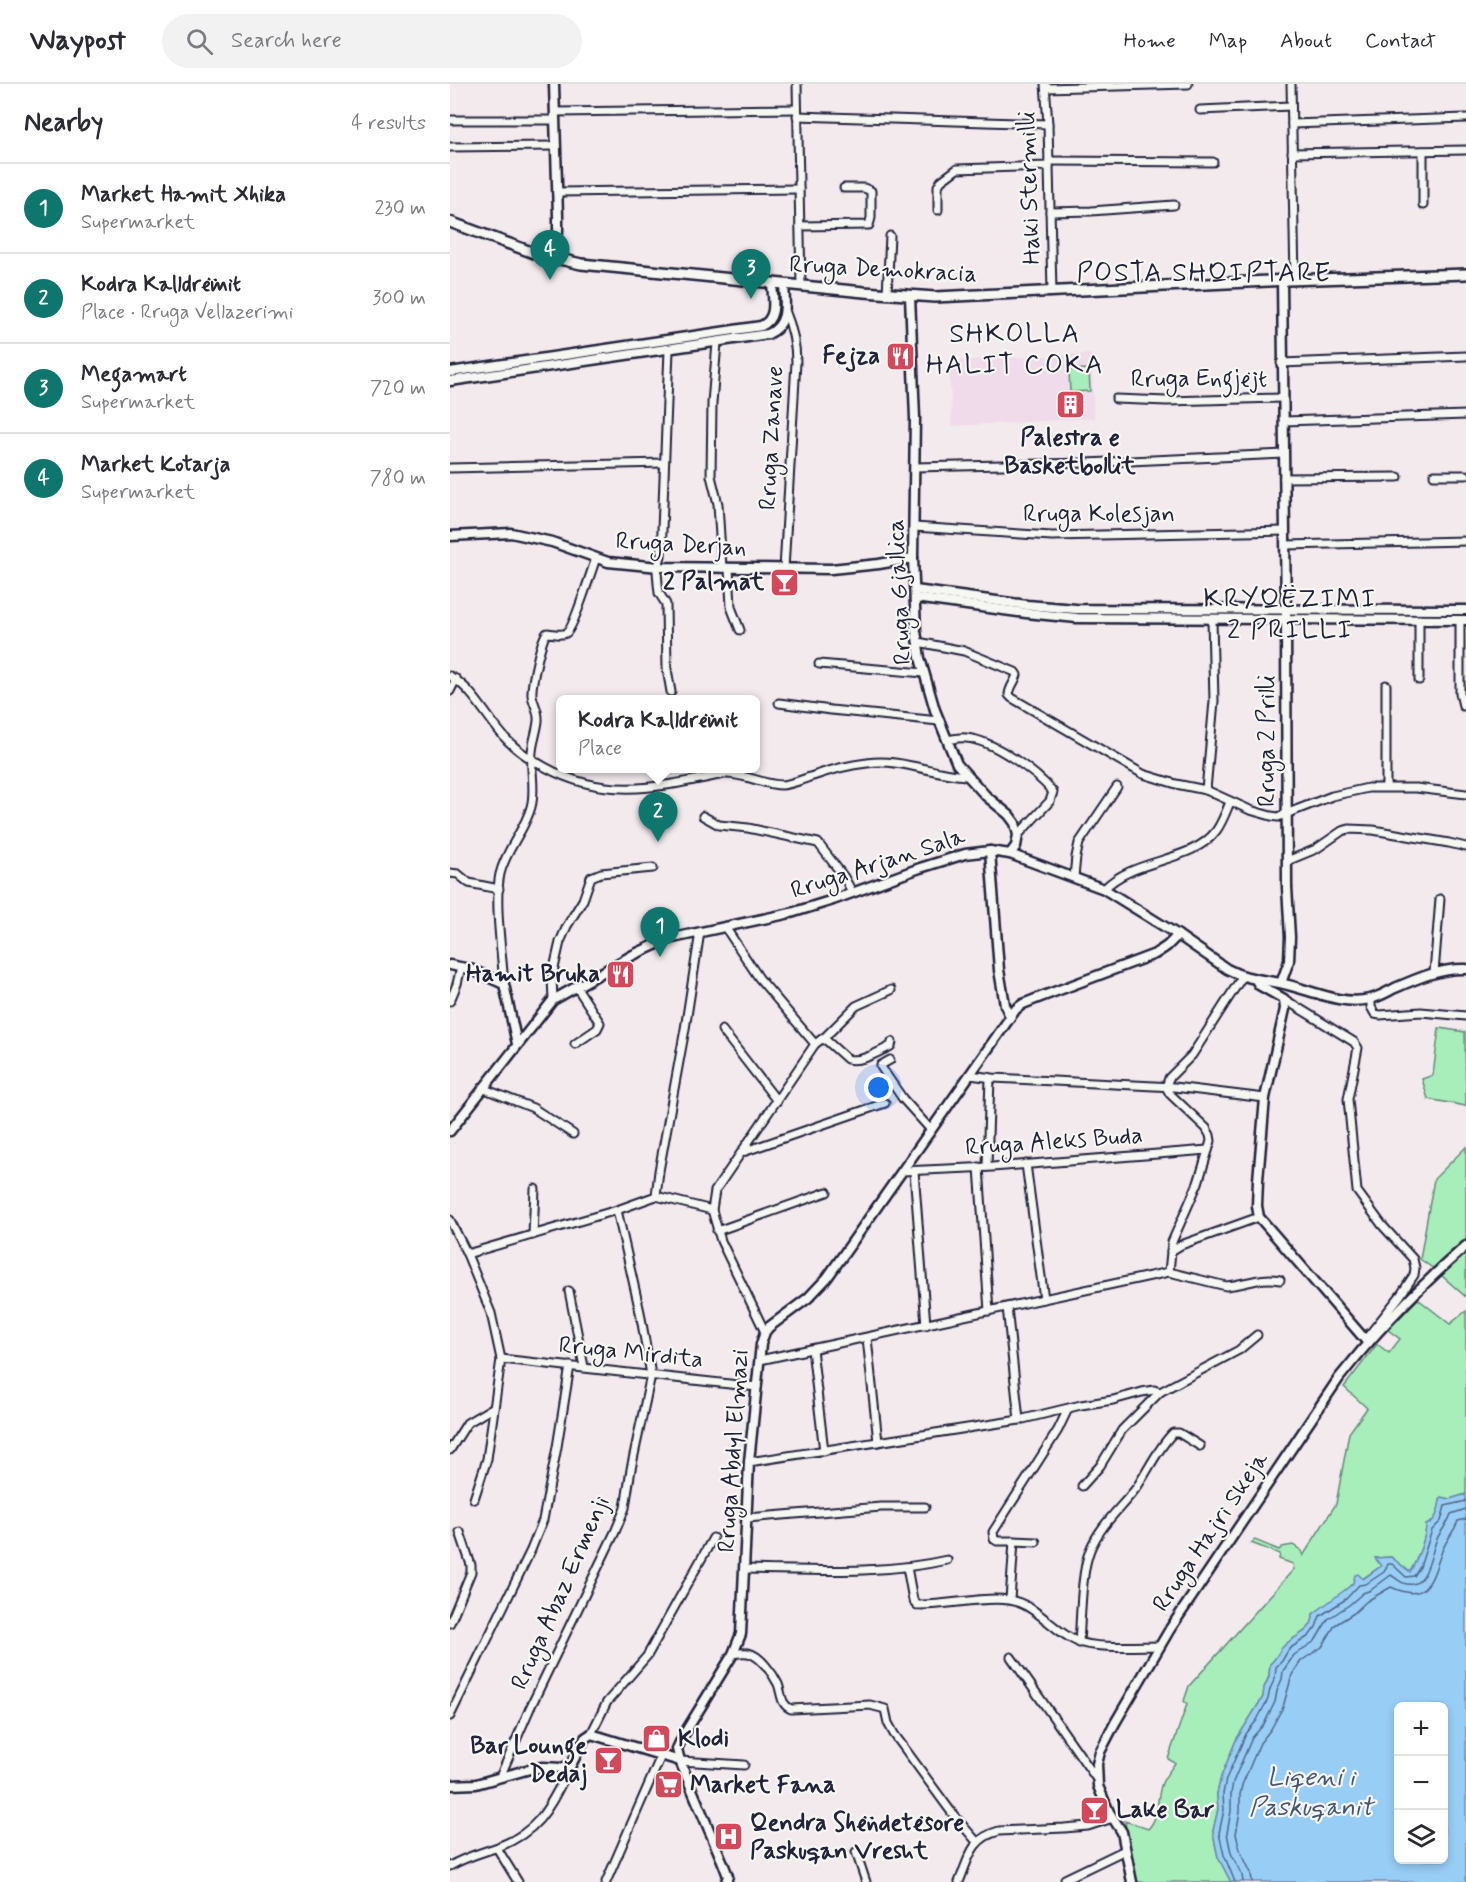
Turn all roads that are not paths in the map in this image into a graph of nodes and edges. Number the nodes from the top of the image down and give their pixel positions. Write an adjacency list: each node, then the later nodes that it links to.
1 (554, 84): 9 (street)
2 (797, 84): 8 (street)
3 (1188, 84): 5 (street)
4 (1291, 84): 6 (street)
5 (1045, 86): 12 (street, Haki Stermilli)
6 (1291, 106): 7 (street); 13 (street)
7 (1200, 110)
8 (797, 113): 9 (street); 12 (street); 22 (street)
9 (555, 116): 11 (street); 14 (street)
10 (1466, 118): 13 (street)
11 (450, 120)
12 (1048, 124): 20 (street, Haki Stermilli)
13 (1292, 124): 18 (street)
14 (556, 146): 15 (street); 23 (street)
15 (450, 147)
16 (1466, 150): 17 (street)
17 (1424, 151): 18 (street); 25 (street)
18 (1292, 153): 34 (street)
19 (1213, 162): 20 (street)
20 (1049, 163): 26 (street); 27 (street, Haki Stermilli)
21 (844, 188): 29 (street)
22 (799, 189): 23 (street); 29 (street)
23 (557, 192): 31 (street)
24 (1174, 205): 27 (street)
25 (1423, 205)
26 (938, 210)
27 (1050, 212): 38 (street, Haki Stermilli)
28 (450, 222): 31 (main road, Rruga Demokracia)
29 (800, 226): 37 (street)
30 (890, 236): 39 (street)
31 (552, 258): 35 (main road, Rruga Demokracia)
32 (1466, 274): 34 (main road, Rruga Demokracia)
33 (1282, 280): 34 (main road, Rruga Demokracia); 38 (main road, Rruga Demokracia); 47 (street, Rruga 2 Prilli)
34 (1295, 280)
35 (772, 283): 36 (main road, Rruga Demokracia); 41 (street)
36 (784, 284): 37 (main road, Rruga Demokracia); 42 (street)
37 (801, 286): 39 (main road, Rruga Demokracia)
38 (1052, 292): 40 (main road, Rruga Demokracia)
39 (886, 294): 40 (main road, Rruga Demokracia)
40 (910, 296): 56 (street, Rruga Gjallica)
41 (773, 310): 42 (street); 43 (street)
42 (785, 310): 44 (street); 71 (street, Rruga Zanave)
43 (669, 340): 45 (street); 48 (street)
44 (717, 343): 45 (street); 70 (street)
45 (669, 350): 49 (street); 55 (street)
46 (1466, 356): 47 (street)
47 (1281, 363): 50 (street, Rruga 2 Prilli)
48 (450, 372)
49 (450, 381)
50 (1282, 398): 51 (street, Rruga Engjëjt); 53 (street, Rruga 2 Prilli)
51 (1116, 399)
52 (1466, 415): 53 (street)
53 (1284, 422): 54 (street, Rruga 2 Prilli)
54 (1284, 454): 56 (street); 61 (street, Rruga 2 Prilli)
55 (664, 464): 57 (street); 69 (street)
56 (915, 467): 62 (street, Rruga Gjallica)
57 (450, 468)
58 (1434, 475): 59 (street)
59 (1466, 475)
60 (1398, 477): 61 (street)
61 (1284, 478): 63 (street, Rruga 2 Prilli)
62 (914, 527): 63 (street, Rruga Kolesjan); 68 (street, Rruga Gjallica)
63 (1285, 531): 66 (street, Rruga 2 Prilli)
64 (450, 536): 67 (street, Rruga Derjan)
65 (1466, 542): 66 (street)
66 (1285, 545): 74 (street, Rruga 2 Prilli)
67 (596, 558): 69 (street, Rruga Derjan); 91 (street)
68 (913, 558): 71 (street, Rruga Derjan); 72 (street, Rruga Gjallica)
69 (659, 567): 70 (street, Rruga Derjan); 86 (street)
70 (726, 568): 71 (street, Rruga Derjan); 78 (street)
71 (784, 569)
72 (915, 594): 74 (street); 76 (street); 79 (street, Rruga Gjallica)
73 (1466, 610): 74 (street)
74 (1286, 614): 75 (street); 76 (street); 102 (street, Rruga 2 Prilli)
75 (1419, 619): 77 (street); 83 (street)
76 (1212, 620): 99 (street)
77 (1463, 620): 88 (street)
78 (740, 630)
79 (918, 642): 81 (street, Rruga Gjallica); 99 (street)
80 (819, 664): 81 (street)
81 (924, 673): 89 (street, Rruga Gjallica)
82 (453, 678): 85 (street); 91 (street)
83 (1419, 680)
84 (1386, 685): 98 (street)
85 (450, 691)
86 (671, 692)
87 (779, 703): 89 (street)
88 (1463, 706)
89 (939, 721): 90 (street, Rruga Gjallica)
90 (947, 740): 96 (street, Rruga Gjallica); 104 (street)
91 (531, 760): 92 (street); 112 (street)
92 (556, 772)
93 (558, 773): 94 (street)
94 (736, 773)
95 (736, 773): 96 (street)
96 (966, 776): 104 (street, Rruga Gjallica)
97 (1117, 787): 111 (street)
98 (1386, 787): 100 (street); 102 (street)
99 (1206, 790): 101 (street)
100 (1466, 794)
101 (1230, 802): 102 (street); 113 (street)
102 (1287, 814): 108 (street, Rruga 2 Prilli)
103 (703, 816): 114 (street)
104 (1018, 836): 107 (street)
105 (1466, 847): 108 (street)
106 (990, 851): 107 (street, Rruga Arjan Sala); 114 (street, Rruga Arjan Sala); 133 (street)
107 (1010, 854): 111 (street, Rruga Arjan Sala)
108 (1287, 861): 126 (street, Rruga 2 Prilli)
109 (653, 868): 131 (street)
110 (450, 873): 112 (street)
111 (1074, 877): 113 (street, Rruga Arjan Sala)
112 (499, 888): 125 (street)
113 (1104, 889): 118 (street, Rruga Arjan Sala)
114 (852, 892): 116 (street, Rruga Arjan Sala)
115 (1440, 899): 122 (street)
116 (725, 927): 117 (street, Rruga Arjan Sala); 136 (street)
117 (700, 932): 127 (street, Rruga Arjan Sala); 159 (street)
118 (1178, 935): 123 (street, Rruga Arjan Sala); 133 (street)
119 (450, 964): 120 (street)
120 (462, 967): 125 (street); 132 (street)
121 (1466, 969): 122 (street, Rruga Arjan Sala)
122 (1434, 973): 130 (street, Rruga Arjan Sala)
123 (1242, 977): 124 (street, Rruga Arjan Sala); 143 (street)
124 (1256, 980): 126 (street, Rruga Arjan Sala); 129 (street)
125 (504, 984): 138 (street)
126 (1281, 984): 130 (street, Rruga Arjan Sala)
127 (576, 986): 131 (street, Rruga Arjan Sala); 139 (street)
128 (891, 990): 136 (street)
129 (1284, 999): 145 (street); 179 (street)
130 (1371, 999): 134 (street)
131 (553, 1000): 138 (street, Rruga Arjan Sala)
132 (450, 1001)
133 (1010, 1016): 141 (street, Rruga Abdyl Elmazi)
134 (1466, 1016)
135 (722, 1030): 146 (street)
136 (818, 1042): 137 (street); 146 (street)
137 (892, 1042)
138 (517, 1044): 144 (street, Rruga Arjan Sala)
139 (575, 1044)
140 (890, 1060): 148 (street)
141 (970, 1075): 142 (street); 148 (street, Rruga Abdyl Elmazi)
142 (990, 1077): 143 (street); 154 (street)
143 (1166, 1086): 145 (street); 151 (street)
144 (482, 1088): 149 (street, Rruga Arjan Sala); 150 (street)
145 (1265, 1098): 162 (street)
146 (777, 1101): 152 (street)
147 (885, 1102): 152 (street)
148 (931, 1130): 155 (street, Rruga Abdyl Elmazi)
149 (450, 1131)
150 (573, 1134)
151 (1208, 1150): 153 (street, Rruga Aleks Buda); 167 (street)
152 (742, 1152): 161 (street)
153 (1026, 1164): 154 (street, Rruga Aleks Buda); 172 (street)
154 (983, 1167): 156 (street, Rruga Aleks Buda); 174 (street)
155 (902, 1171): 156 (street, Rruga Aleks Buda); 176 (street, Rruga Abdyl Elmazi)
156 (914, 1171): 175 (street)
157 (535, 1189): 165 (street)
158 (827, 1192): 164 (street)
159 (656, 1196): 160 (street); 161 (street)
160 (616, 1210): 165 (street); 185 (street, Rruga Abaz Ermenji)
161 (712, 1210): 164 (street)
162 (1259, 1217): 167 (street); 179 (street)
163 (450, 1220): 168 (street)
164 (717, 1231): 176 (street)
165 (532, 1235): 168 (street)
166 (1466, 1246): 179 (street, Rruga Hajri Skeja)
167 (1171, 1251): 169 (street)
168 (467, 1254): 181 (street)
169 (1169, 1272): 170 (street); 172 (street)
170 (1280, 1280)
171 (569, 1291): 184 (street)
172 (1044, 1299): 173 (street)
173 (1007, 1307): 174 (street); 190 (street)
174 (989, 1311): 175 (street)
175 (926, 1325): 178 (street)
176 (765, 1332): 182 (street, Rruga Abdyl Elmazi)
177 (1257, 1335): 187 (street)
178 (867, 1338): 180 (street); 191 (street)
179 (1366, 1341): 210 (street, Rruga Hajri Skeja)
180 (812, 1349): 182 (street); 194 (street)
181 (501, 1359): 183 (street, Rruga Mirdita); 188 (street)
182 (760, 1359): 186 (street, Rruga Abdyl Elmazi)
183 (570, 1366): 184 (street, Rruga Mirdita); 213 (street)
184 (584, 1367): 185 (street, Rruga Mirdita)
185 (651, 1375): 186 (street, Rruga Mirdita); 219 (street, Rruga Abaz Ermenji)
186 (757, 1386): 195 (street, Rruga Abdyl Elmazi)
187 (1160, 1392): 189 (street); 196 (street)
188 (494, 1407): 193 (street); 197 (street)
189 (1068, 1409): 190 (street); 202 (street)
190 (1019, 1420): 191 (street)
191 (878, 1442): 194 (street)
192 (1200, 1446): 209 (street)
193 (450, 1450)
194 (824, 1451): 195 (street)
195 (749, 1462): 199 (street, Rruga Abdyl Elmazi)
196 (1082, 1486)
197 (474, 1499)
198 (925, 1507): 199 (street)
199 (747, 1518): 206 (street, Rruga Abdyl Elmazi)
200 (460, 1532): 208 (street)
201 (713, 1538): 214 (street)
202 (1014, 1542): 203 (street); 207 (street)
203 (1036, 1542)
204 (947, 1560): 205 (street)
205 (907, 1567): 206 (street); 207 (street)
206 (745, 1569): 211 (street, Rruga Abdyl Elmazi)
207 (1010, 1600): 209 (street)
208 (450, 1623)
209 (1078, 1643): 210 (street)
210 (1159, 1646): 220 (street, Rruga Hajri Skeja)
211 (733, 1654): 216 (street, Rruga Abdyl Elmazi); 223 (street)
212 (1011, 1657): 220 (street)
213 (450, 1716)
214 (591, 1734): 215 (street); 217 (street)
215 (661, 1756): 216 (street); 231 (street)
216 (680, 1761): 218 (street); 229 (street)
217 (571, 1765): 219 (street); 224 (street)
218 (744, 1766)
219 (500, 1777): 221 (street)
220 (1096, 1778): 222 (street)
221 (450, 1785)
222 (1119, 1823): 223 (street); 225 (street)
223 (977, 1842): 233 (street)
224 (497, 1848): 227 (street); 230 (street)
225 (1125, 1850): 228 (street); 234 (street)
226 (856, 1852): 232 (street)
227 (450, 1866)
228 (1065, 1879)
229 (728, 1880)
230 (518, 1882)
231 (606, 1882)
232 (866, 1882)
233 (959, 1882)
234 (1132, 1882)

